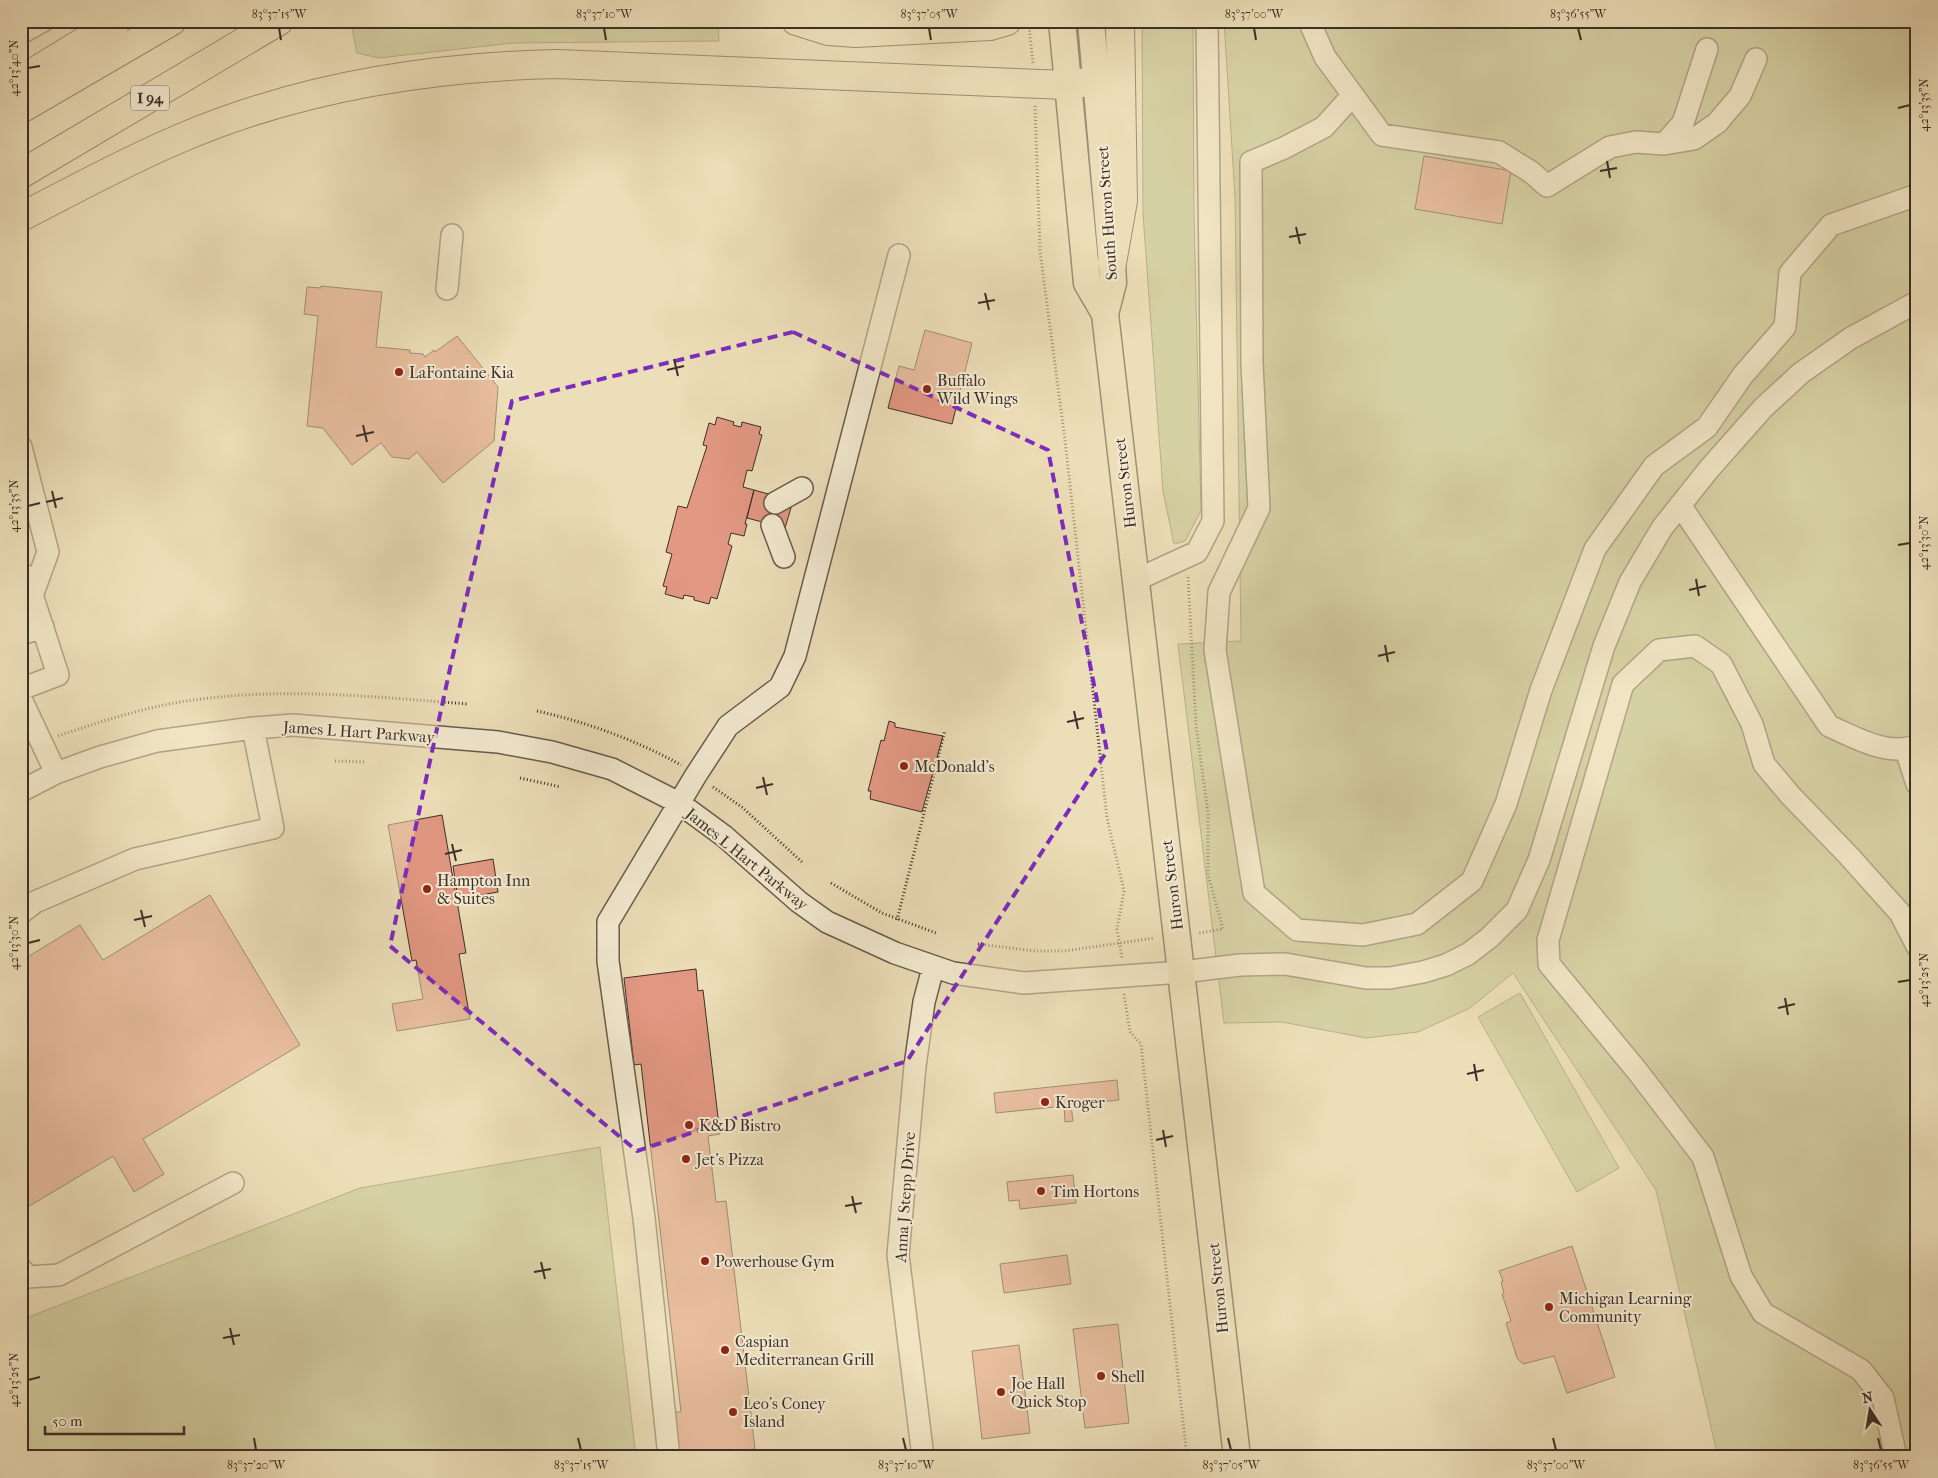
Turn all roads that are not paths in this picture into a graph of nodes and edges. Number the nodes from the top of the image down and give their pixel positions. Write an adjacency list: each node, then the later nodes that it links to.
1 (43, 21): 12 (street)
2 (117, 21): 15 (highway)
3 (172, 21): 19 (highway)
4 (279, 21): 21 (highway, I 94)
5 (796, 21): 6 (highway)
6 (1007, 21)
7 (1062, 21): 17 (main road, South Huron Street)
8 (1091, 21): 16 (main road, South Huron Street)
9 (1120, 21): 26 (highway)
10 (1309, 21): 18 (street)
11 (1210, 23): 36 (street)
12 (21, 33)
13 (1707, 49): 20 (street)
14 (1756, 59): 20 (street)
15 (21, 80)
16 (1096, 81): 17 (highway); 26 (main road, South Huron Street)
17 (1066, 84): 23 (highway); 29 (main road, South Huron Street)
18 (1352, 96): 20 (street); 22 (street)
19 (21, 108)
20 (1664, 144)
21 (21, 174)
22 (1917, 195)
23 (21, 217)
24 (452, 235): 27 (street)
25 (899, 255): 47 (street)
26 (1112, 263): 29 (main road, South Huron Street)
27 (447, 289)
28 (1917, 302): 33 (street, James L Hart Parkway)
29 (1105, 314): 36 (main road, Huron Street)
30 (21, 447): 37 (street)
31 (802, 488): 32 (street)
32 (776, 503)
33 (1680, 505): 43 (street); 51 (street, James L Hart Parkway)
34 (772, 525): 35 (street)
35 (784, 557)
36 (1136, 580): 51 (main road, Huron Street)
37 (27, 587): 38 (street)
38 (42, 627): 39 (street); 40 (street)
39 (21, 634)
40 (21, 689)
41 (21, 699): 44 (street)
42 (253, 728): 44 (street, James L Hart Parkway); 47 (street, James L Hart Parkway); 48 (street)
43 (1911, 747): 45 (street)
44 (56, 773): 46 (street, James L Hart Parkway)
45 (1917, 784)
46 (21, 790)
47 (680, 803): 50 (street, James L Hart Parkway); 54 (street)
48 (21, 913)
49 (1917, 946): 57 (street)
50 (933, 968): 51 (street, James L Hart Parkway); 55 (street, Anna J Stepp Drive)
51 (1182, 972): 56 (main road, Huron Street)
52 (233, 1183): 53 (street)
53 (21, 1269)
54 (669, 1457)
55 (923, 1457)
56 (1237, 1457)
57 (1896, 1457)

